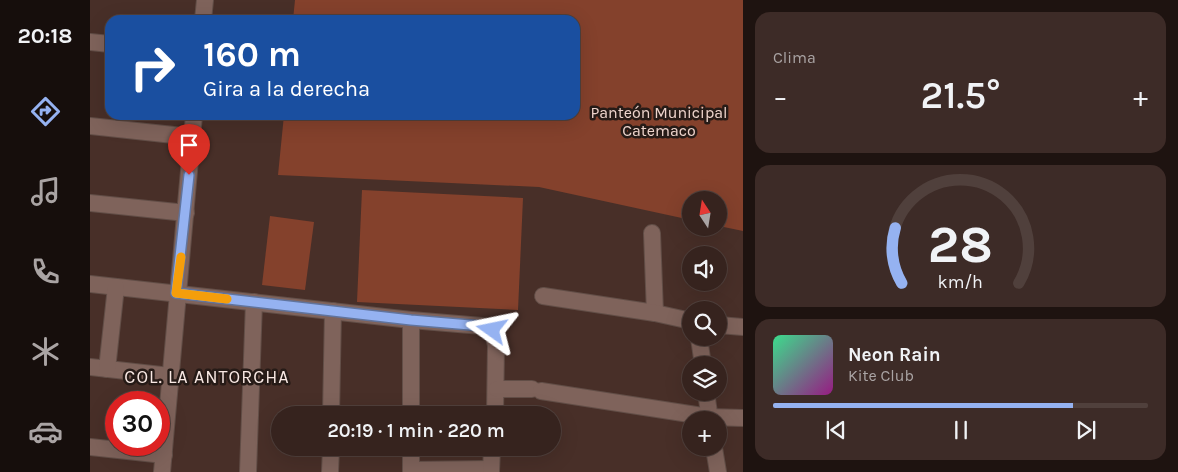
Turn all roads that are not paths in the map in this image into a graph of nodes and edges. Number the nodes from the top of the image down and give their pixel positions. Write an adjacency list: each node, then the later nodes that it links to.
1 (205, 0): 2 (street)
2 (204, 15)
3 (90, 42): 4 (street)
4 (105, 44)
5 (194, 120): 7 (street)
6 (90, 126): 7 (street)
7 (192, 137): 9 (street)
8 (90, 203): 9 (street)
9 (186, 213): 13 (street)
10 (652, 233): 17 (street)
11 (90, 284): 12 (street)
12 (116, 287): 13 (street); 23 (street)
13 (176, 293): 15 (street); 24 (street)
14 (543, 296): 17 (street)
15 (254, 302): 16 (street); 43 (street)
16 (333, 311): 19 (street); 27 (street)
17 (655, 313): 18 (street)
18 (682, 319)
19 (411, 320): 25 (street); 28 (street)
20 (727, 326): 21 (street)
21 (743, 327)
22 (90, 367): 23 (street)
23 (107, 369): 24 (street)
24 (170, 376): 26 (street)
25 (497, 389): 29 (street); 30 (street)
26 (169, 391)
27 (331, 406)
28 (411, 406)
29 (496, 406)
30 (682, 413)
31 (727, 418): 32 (street)
32 (743, 418)
33 (90, 447): 34 (street)
34 (105, 449)
35 (164, 456): 42 (street)
36 (330, 456): 44 (street)
37 (411, 456): 40 (street)
38 (492, 456): 41 (street)
39 (715, 456): 45 (street)
40 (411, 471): 41 (street)
41 (491, 471)
42 (162, 472)
43 (248, 472)
44 (330, 472)
45 (718, 472)

